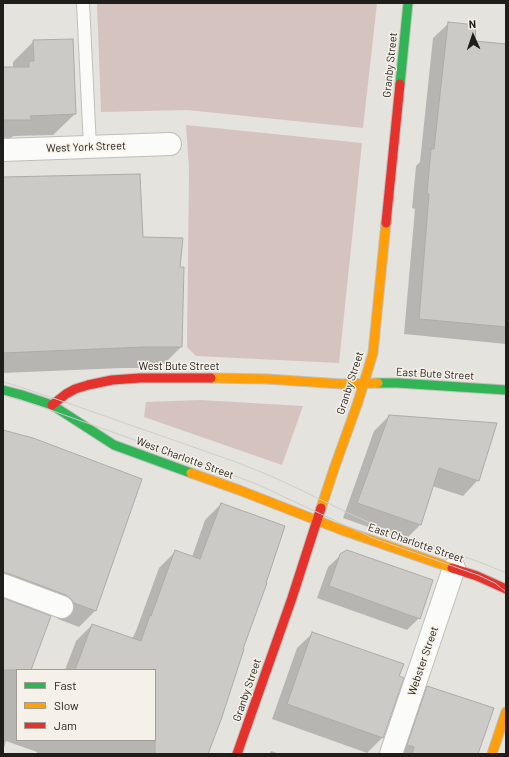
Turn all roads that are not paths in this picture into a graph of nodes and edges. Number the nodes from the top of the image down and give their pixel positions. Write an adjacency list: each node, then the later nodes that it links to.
1 (83, 3): 4 (lane)
2 (408, 3): 6 (street, Granby Street)
3 (170, 144): 4 (street, West York Street)
4 (90, 147): 5 (street, West York Street)
5 (3, 150)
6 (363, 384): 8 (street, East Bute Street); 9 (street, West Bute Street); 10 (street, Granby Street)
7 (3, 390): 9 (street)
8 (506, 390)
9 (52, 405): 10 (street, West Charlotte Street)
10 (317, 521): 11 (street, East Charlotte Street); 16 (street, Granby Street)
11 (454, 568): 13 (street, East Charlotte Street); 17 (street, Webster Street)
12 (3, 586): 14 (street)
13 (506, 589)
14 (62, 607)
15 (506, 712): 18 (street)
16 (238, 754)
17 (391, 754)
18 (492, 754)

